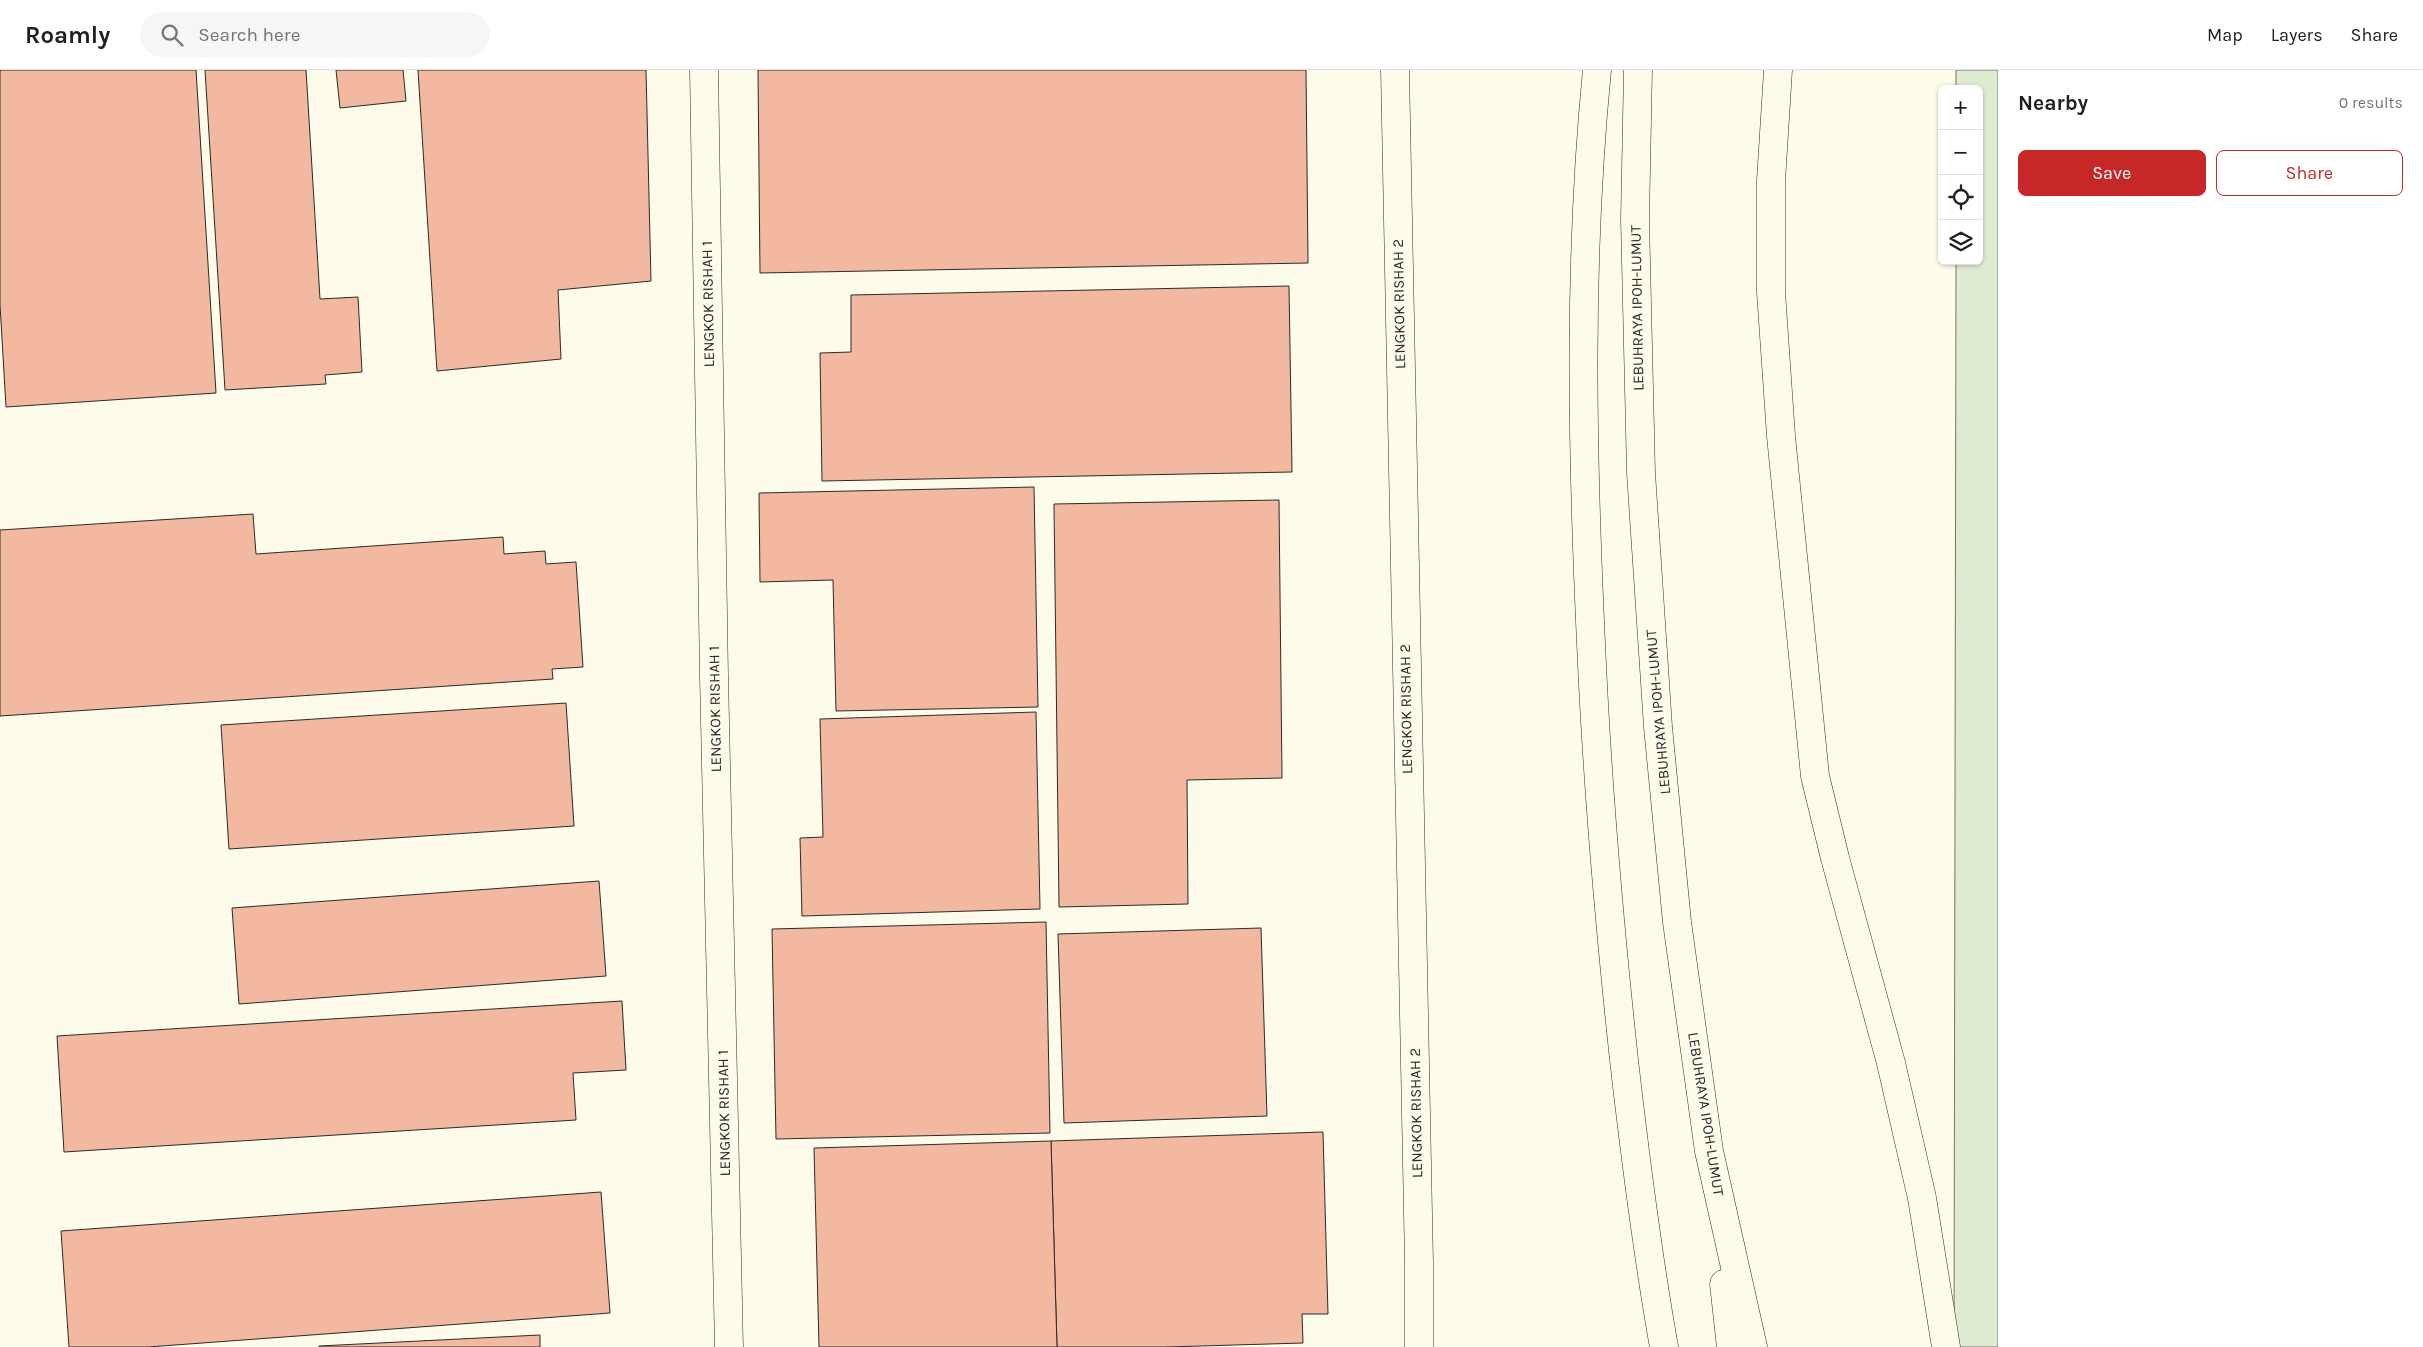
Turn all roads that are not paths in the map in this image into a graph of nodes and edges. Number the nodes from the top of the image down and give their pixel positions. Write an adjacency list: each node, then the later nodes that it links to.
1 (704, 70): 7 (main road, LENGKOK RISHAH 1)
2 (1395, 70): 8 (main road, LENGKOK RISHAH 2)
3 (1598, 70): 9 (main road)
4 (1638, 70): 6 (main road, LEBUHRAYA IPOH-LUMUT)
5 (1778, 70): 12 (main road)
6 (1709, 1151): 10 (main road); 11 (main road, LEBUHRAYA IPOH-LUMUT)
7 (729, 1347)
8 (1419, 1347)
9 (1664, 1347)
10 (1731, 1347)
11 (1753, 1347)
12 (1946, 1347)

